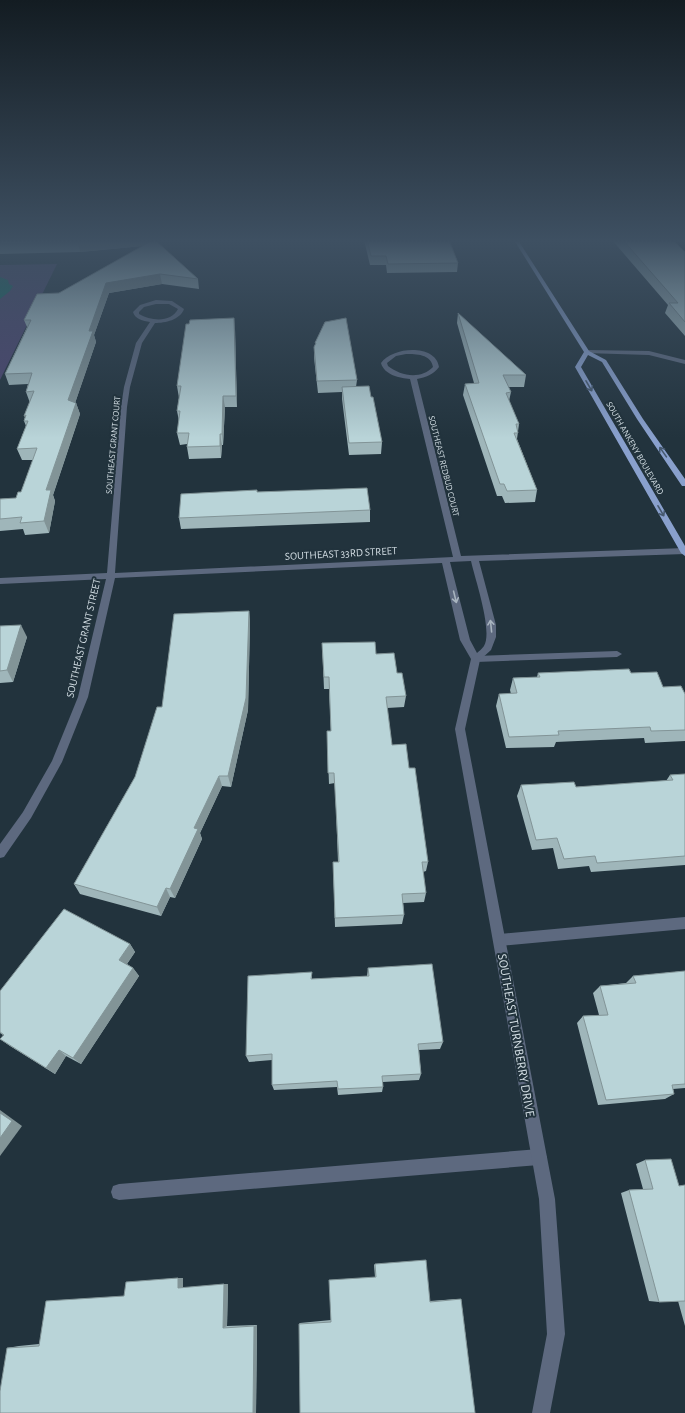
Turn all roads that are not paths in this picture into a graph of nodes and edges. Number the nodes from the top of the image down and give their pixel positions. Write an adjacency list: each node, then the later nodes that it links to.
1 (144, 306): 4 (street)
2 (177, 306): 4 (street)
3 (557, 306): 5 (main road, SOUTH ANKENY BOULEVARD)
4 (153, 321): 13 (street, SOUTHEAST GRANT COURT)
5 (587, 352): 6 (street); 8 (main road, SOUTH ANKENY BOULEVARD, one-way to 5); 9 (main road, SOUTH ANKENY BOULEVARD, one-way to 9)
6 (685, 362)
7 (413, 377): 7 (street); 12 (street, SOUTHEAST REDBUD COURT)
8 (685, 484)
9 (685, 552): 10 (street, SOUTHEAST 33RD STREET)
10 (474, 558): 12 (street, SOUTHEAST 33RD STREET); 16 (street, SOUTHEAST TURNBERRY DRIVE, one-way to 10)
11 (445, 559): 12 (street, SOUTHEAST 33RD STREET); 13 (street, SOUTHEAST 33RD STREET); 16 (street, one-way to 16)
12 (458, 559)
13 (110, 576): 14 (street, SOUTHEAST 33RD STREET); 17 (street, SOUTHEAST GRANT STREET)
14 (0, 581)
15 (618, 654): 16 (street)
16 (476, 659): 19 (street, SOUTHEAST TURNBERRY DRIVE)
17 (0, 853)
18 (685, 923): 19 (street)
19 (500, 940): 20 (street, SOUTHEAST TURNBERRY DRIVE)
20 (539, 1157): 21 (street); 22 (street, SOUTHEAST TURNBERRY DRIVE)
21 (119, 1192)
22 (541, 1413)

